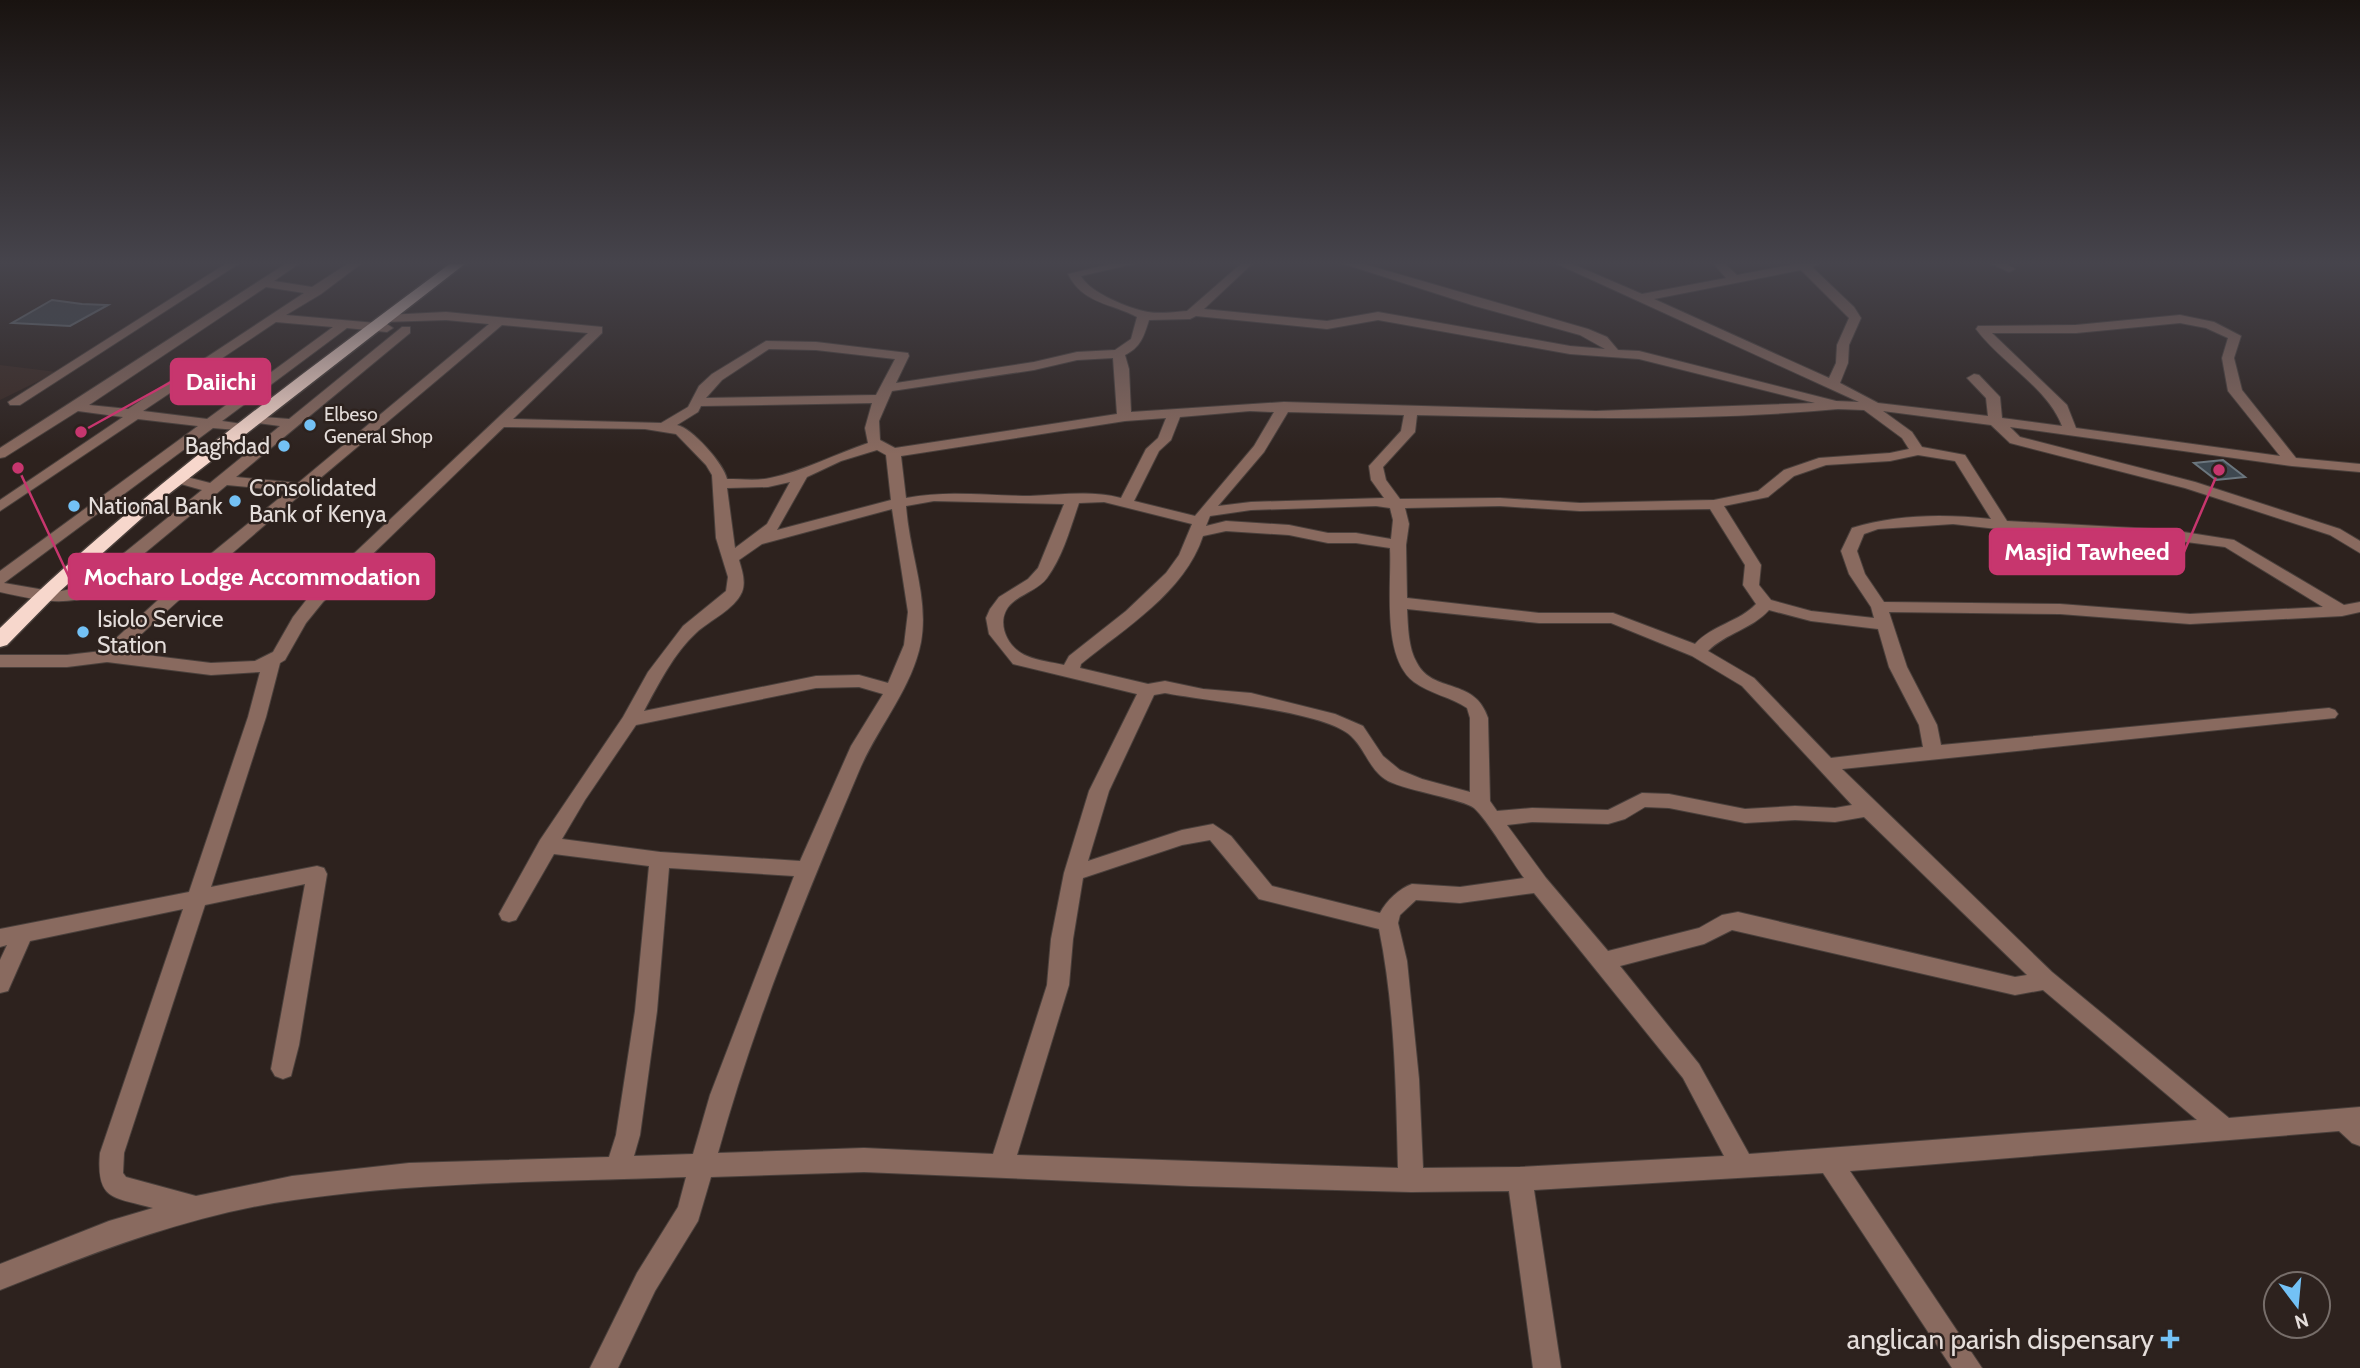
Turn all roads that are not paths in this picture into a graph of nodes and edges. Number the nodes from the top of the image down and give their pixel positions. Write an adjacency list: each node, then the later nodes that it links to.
1 (133, 327): 21 (street)
2 (197, 327): 26 (street)
3 (263, 327): 29 (street)
4 (341, 327): 33 (street)
5 (376, 327): 34 (highway)
6 (395, 327): 35 (street)
7 (492, 327): 47 (street)
8 (559, 327): 32 (street)
9 (1141, 327): 17 (street)
10 (1439, 327): 16 (street)
11 (1563, 327): 16 (street)
12 (1705, 327): 19 (street)
13 (1852, 327): 19 (street)
14 (2098, 327): 37 (street)
15 (2214, 327): 41 (street)
16 (1611, 352): 23 (street)
17 (1118, 354): 20 (street); 30 (street)
18 (1974, 378): 31 (street)
19 (1833, 384): 25 (street)
20 (883, 394): 22 (street); 22 (street); 38 (street)
21 (15, 402)
22 (697, 402): 36 (street)
23 (1838, 405): 25 (street); 27 (street)
24 (1284, 406): 27 (street); 28 (street); 54 (street)
25 (1873, 406): 31 (street); 39 (street)
26 (76, 407): 29 (street); 40 (street)
27 (1411, 410): 51 (street)
28 (1175, 413): 30 (street); 50 (street)
29 (133, 414): 33 (street); 53 (street)
30 (1125, 417): 38 (street)
31 (1995, 421): 37 (street); 58 (street)
32 (501, 423): 36 (street); 72 (street)
33 (208, 424): 34 (street); 60 (street)
34 (250, 424): 35 (street); 44 (highway)
35 (292, 424): 45 (street)
36 (665, 427): 46 (street)
37 (2071, 432): 41 (street)
38 (885, 449): 43 (street); 49 (street)
39 (1918, 451): 52 (street); 55 (street)
40 (0, 454)
41 (2292, 462): 42 (street)
42 (2360, 468)
43 (800, 474): 46 (street); 56 (street)
44 (179, 479): 45 (street); 62 (highway)
45 (219, 484): 47 (street); 62 (street)
46 (720, 484): 59 (street)
47 (301, 488): 70 (street)
48 (1073, 498): 49 (street); 50 (street); 73 (street)
49 (900, 502): 56 (street); 75 (street)
50 (1125, 503): 54 (street)
51 (1395, 504): 52 (street); 54 (street); 57 (street)
52 (1714, 504): 64 (street)
53 (0, 506)
54 (1201, 522): 57 (street); 73 (street)
55 (2002, 524): 66 (street); 67 (street)
56 (757, 541): 59 (street)
57 (1398, 545): 63 (street)
58 (2360, 548)
59 (731, 558): 77 (street)
60 (0, 579)
61 (0, 587): 62 (street)
62 (43, 595): 68 (highway)
63 (1401, 603): 69 (street); 81 (street)
64 (1765, 604): 67 (street); 69 (street)
65 (2360, 607): 66 (street)
66 (2342, 611): 67 (street)
67 (1882, 615): 78 (street)
68 (0, 640)
69 (1698, 652): 79 (street)
70 (107, 656): 71 (street); 72 (street)
71 (0, 661)
72 (271, 663): 87 (street)
73 (1074, 673): 74 (street)
74 (1148, 690): 81 (street); 85 (street)
75 (894, 691): 77 (street); 84 (street)
76 (2329, 714): 78 (street)
77 (630, 720): 82 (street)
78 (1933, 752): 79 (street)
79 (1827, 765): 80 (street)
80 (1868, 809): 81 (street); 93 (street)
81 (1486, 810): 86 (street)
82 (547, 845): 83 (street); 88 (street)
83 (660, 860): 84 (street); 102 (street)
84 (807, 869): 100 (street)
85 (1074, 873): 89 (street); 99 (street)
86 (1539, 884): 89 (street); 92 (street)
87 (197, 897): 90 (street); 95 (street); 105 (street)
88 (509, 914)
89 (1388, 923): 104 (street)
90 (23, 933): 91 (street); 94 (street)
91 (0, 938)
92 (1604, 961): 93 (street); 101 (street)
93 (2044, 978): 97 (street)
94 (0, 984)
95 (283, 1069)
96 (2355, 1124): 97 (street)
97 (2226, 1130): 98 (street)
98 (1829, 1161): 101 (street); 109 (street)
99 (1002, 1164): 100 (street); 104 (street)
100 (701, 1165): 102 (street); 107 (street)
101 (1742, 1166): 103 (street)
102 (618, 1167): 105 (street)
103 (1520, 1179): 104 (street); 108 (street)
104 (1411, 1180)
105 (195, 1208): 106 (street)
106 (0, 1277)
107 (604, 1368)
108 (1547, 1368)
109 (1968, 1368)

